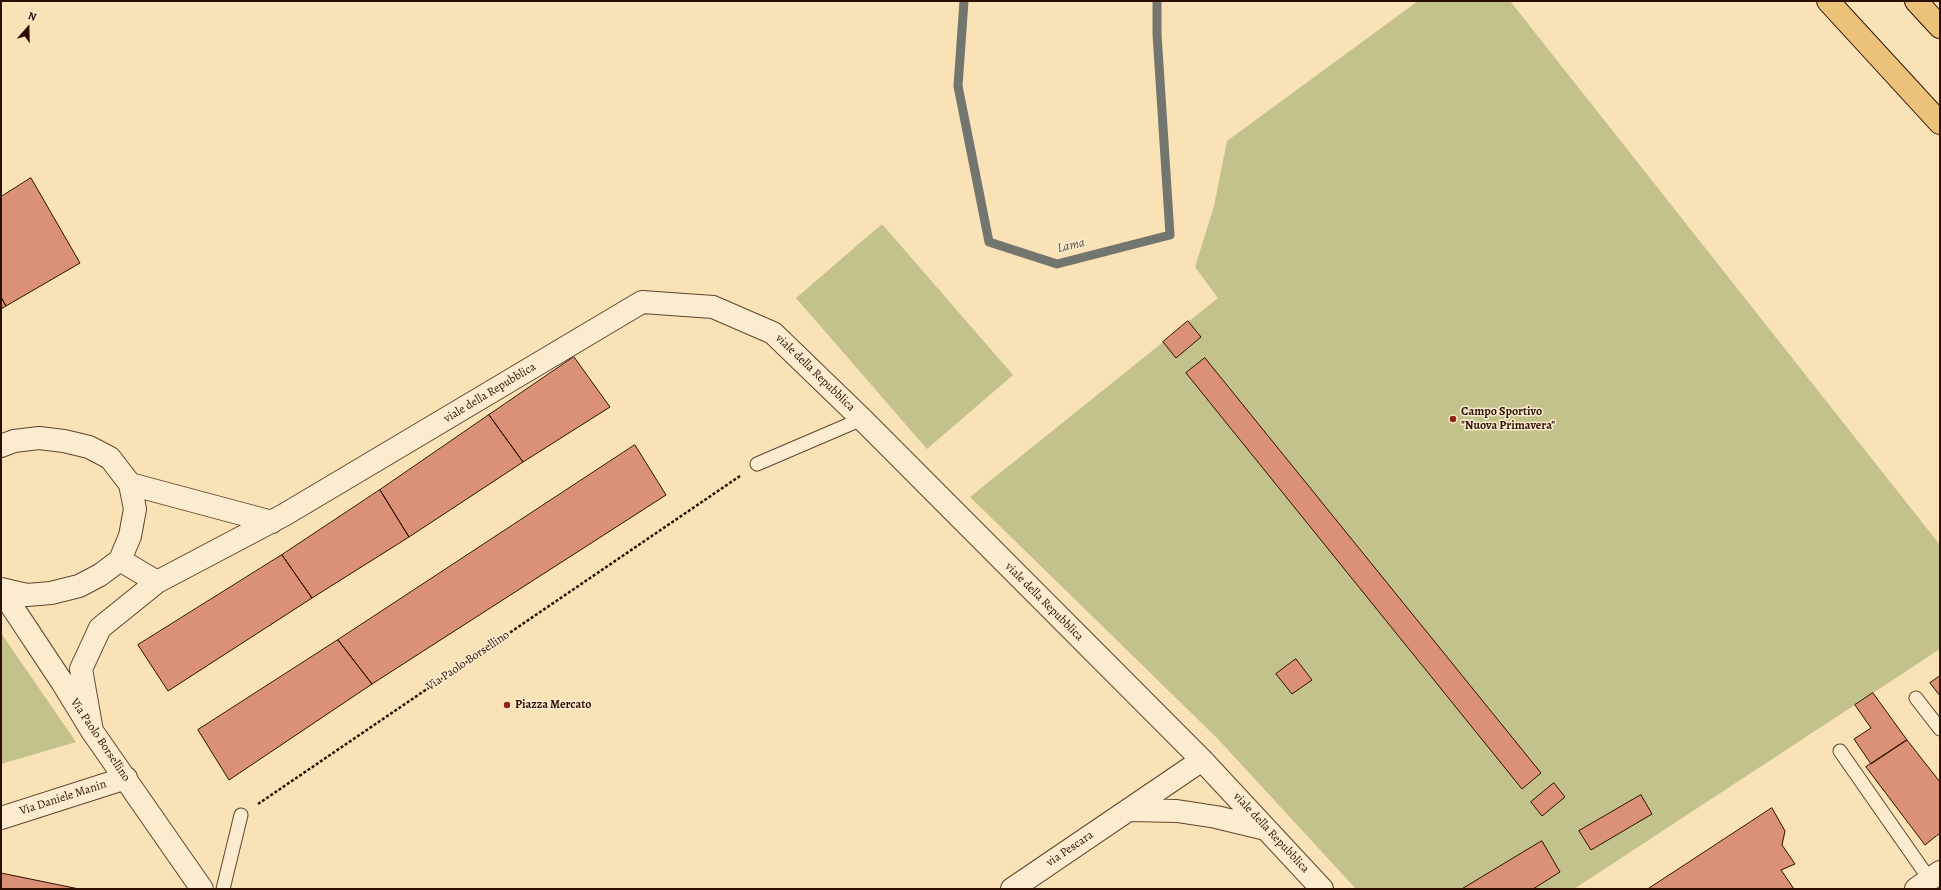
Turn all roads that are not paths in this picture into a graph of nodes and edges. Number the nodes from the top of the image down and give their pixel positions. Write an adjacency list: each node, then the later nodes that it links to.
1 (1828, 1): 4 (highway)
2 (1916, 1): 3 (highway)
3 (1940, 27)
4 (1940, 123)
5 (862, 419): 7 (lane, viale della Repubblica); 9 (street, viale della Repubblica); 17 (street, viale della Repubblica)
6 (1, 446): 8 (street)
7 (757, 464)
8 (130, 484): 9 (street); 10 (street)
9 (272, 522): 11 (street, viale della Repubblica)
10 (120, 560): 11 (street); 12 (street)
11 (157, 582): 15 (street, viale della Repubblica)
12 (1, 590): 15 (street, Via Paolo Borsellino)
13 (1916, 698): 14 (lane)
14 (1940, 729)
15 (92, 731): 18 (street, Via Paolo Borsellino)
16 (1840, 751): 23 (lane)
17 (1202, 760): 19 (street, via Pescara); 22 (street, viale della Repubblica)
18 (126, 778): 21 (street, Via Daniele Manin); 24 (street, Via Paolo Borsellino)
19 (1129, 810): 22 (street); 26 (street, via Pescara)
20 (241, 815): 25 (lane)
21 (1, 818)
22 (1266, 829): 27 (street, viale della Repubblica)
23 (1929, 881)
24 (202, 889)
25 (223, 889)
26 (1012, 889)
27 (1322, 889)

